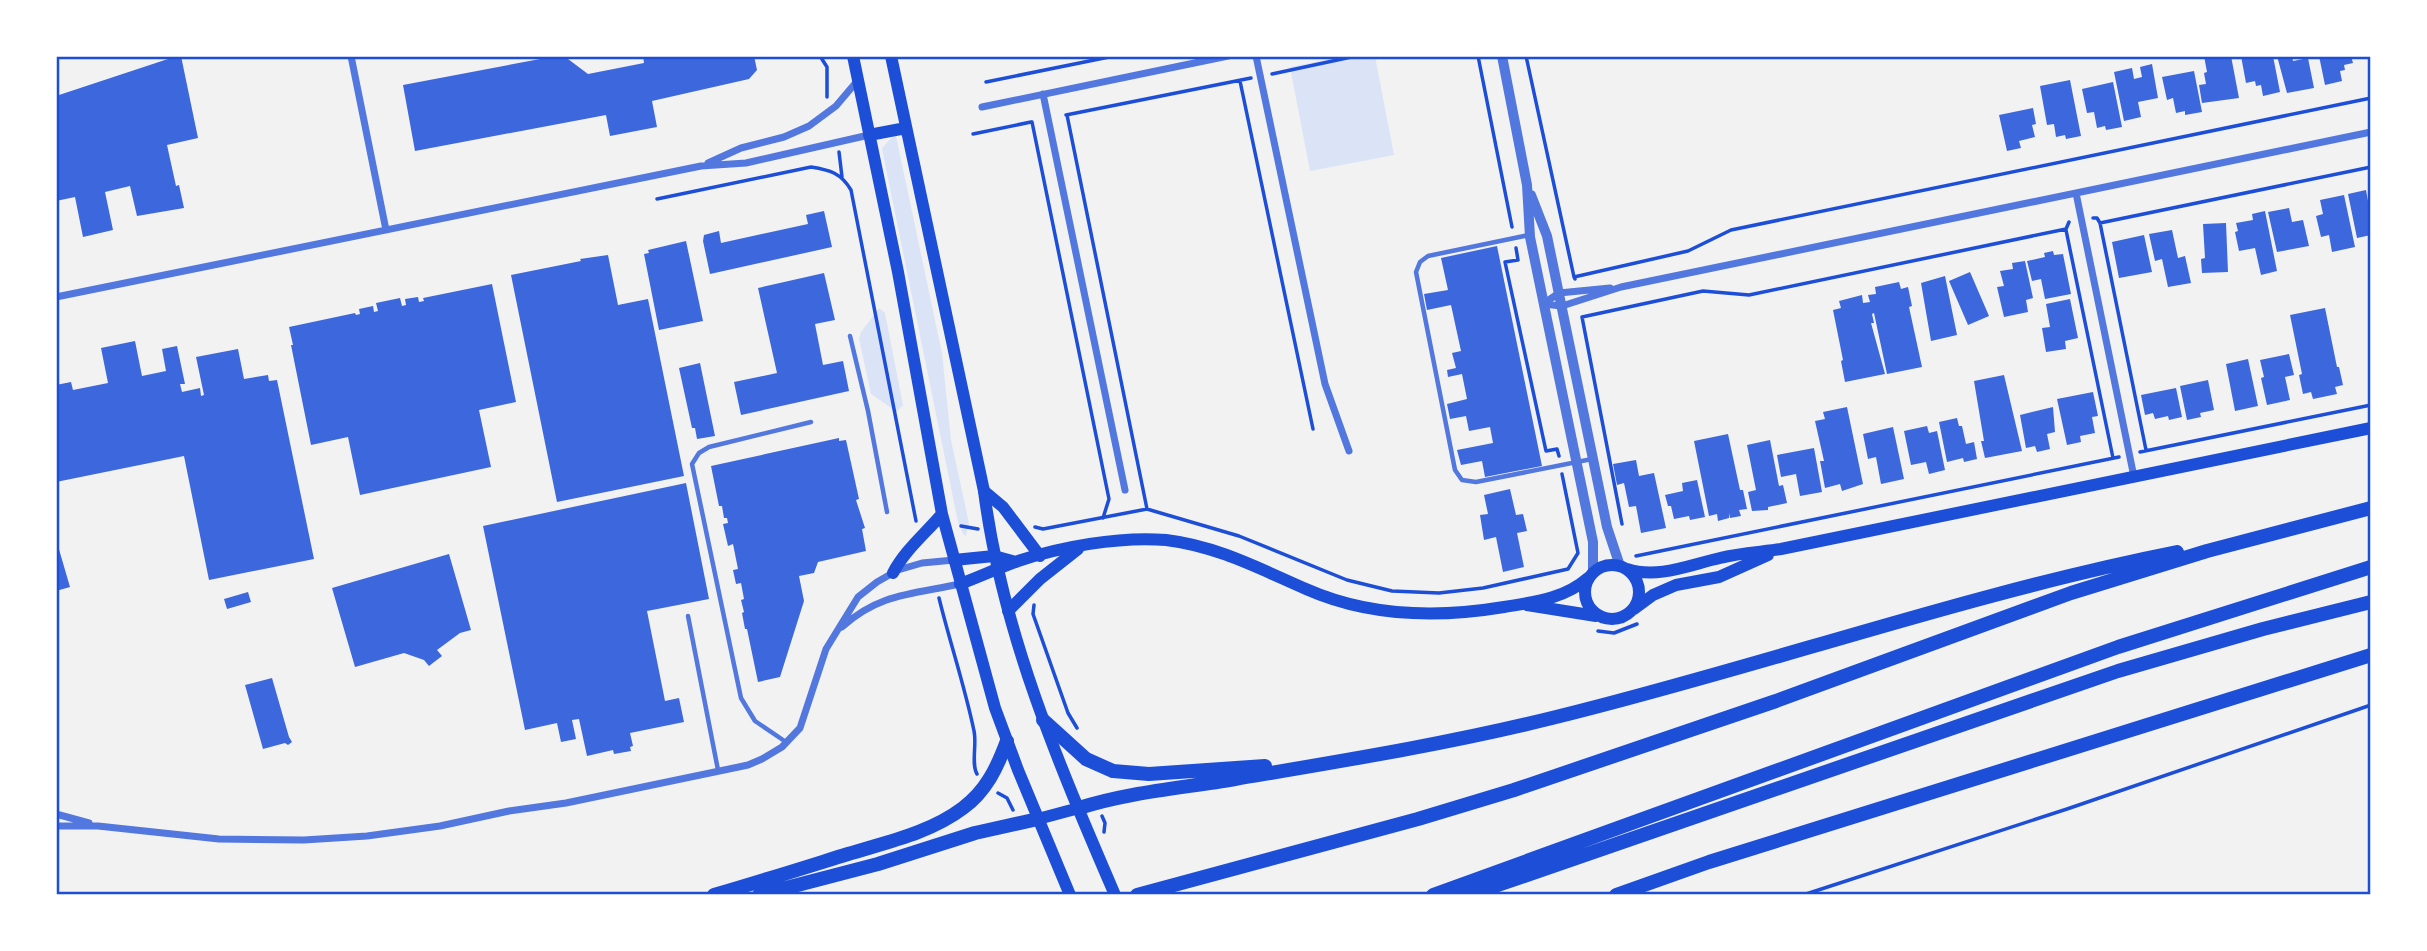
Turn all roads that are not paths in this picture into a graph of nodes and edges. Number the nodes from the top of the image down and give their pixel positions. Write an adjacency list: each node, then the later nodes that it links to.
1 (351, 56): 16 (street)
2 (853, 56): 7 (main road)
3 (891, 56): 10 (main road)
4 (1228, 56): 8 (street)
5 (1256, 56): 26 (street)
6 (1502, 56): 14 (street)
7 (858, 80): 12 (main road); 13 (street)
8 (1043, 94): 9 (street); 31 (street)
9 (982, 107)
10 (906, 128): 12 (main road); 30 (main road)
11 (2371, 132): 15 (street)
12 (869, 135): 13 (street); 34 (main road)
13 (701, 166): 16 (street)
14 (1527, 185): 17 (street); 19 (street)
15 (2076, 193): 18 (street); 29 (street)
16 (386, 230): 20 (street)
17 (1530, 235): 21 (street); 28 (lane)
18 (1621, 287): 19 (street); 22 (street)
19 (1559, 293): 21 (street); 22 (street)
20 (56, 297)
21 (1543, 304): 22 (street); 28 (street)
22 (1562, 306): 27 (street)
23 (850, 335): 33 (lane)
24 (811, 422): 58 (lane)
25 (2371, 428): 29 (main road)
26 (1349, 451)
27 (1592, 459): 28 (lane); 43 (street)
28 (1575, 463): 46 (street)
29 (2134, 477): 37 (main road)
30 (984, 491): 38 (main road); 39 (main road)
31 (1125, 491)
32 (2371, 508): 35 (highway)
33 (887, 512)
34 (942, 514): 40 (main road); 45 (main road)
35 (2285, 530): 59 (highway); 70 (highway)
36 (1081, 546): 39 (main road); 49 (main road); 51 (main road)
37 (1781, 550): 43 (main road); 50 (main road)
38 (994, 556): 40 (main road); 41 (main road); 44 (main road)
39 (1040, 556): 41 (main road)
40 (954, 560): 45 (street); 47 (main road)
41 (1016, 562): 44 (main road)
42 (2371, 567): 71 (highway)
43 (1624, 568): 46 (main road); 50 (main road)
44 (998, 570): 47 (main road); 51 (main road)
45 (893, 573): 54 (street)
46 (1591, 576): 49 (main road); 52 (main road)
47 (960, 584): 54 (street); 57 (main road)
48 (2371, 602): 72 (highway)
49 (1522, 605): 52 (main road)
50 (1633, 610): 52 (main road)
51 (1008, 611): 56 (main road)
52 (1596, 616)
53 (688, 617): 60 (lane)
54 (836, 632): 58 (street)
55 (2371, 656): 73 (highway)
56 (1044, 720): 59 (highway); 61 (main road)
57 (1007, 741): 63 (main road); 66 (highway)
58 (787, 743): 60 (street)
59 (1325, 763): 61 (highway)
60 (718, 770): 65 (street)
61 (1079, 808): 63 (main road); 69 (main road)
62 (56, 814): 65 (street)
63 (1038, 819): 67 (highway); 68 (main road)
64 (56, 826): 65 (street)
65 (98, 826)
66 (713, 895)
67 (759, 895)
68 (1070, 895)
69 (1115, 895)
70 (1137, 895)
71 (1433, 895)
72 (1458, 895)
73 (1616, 895)

